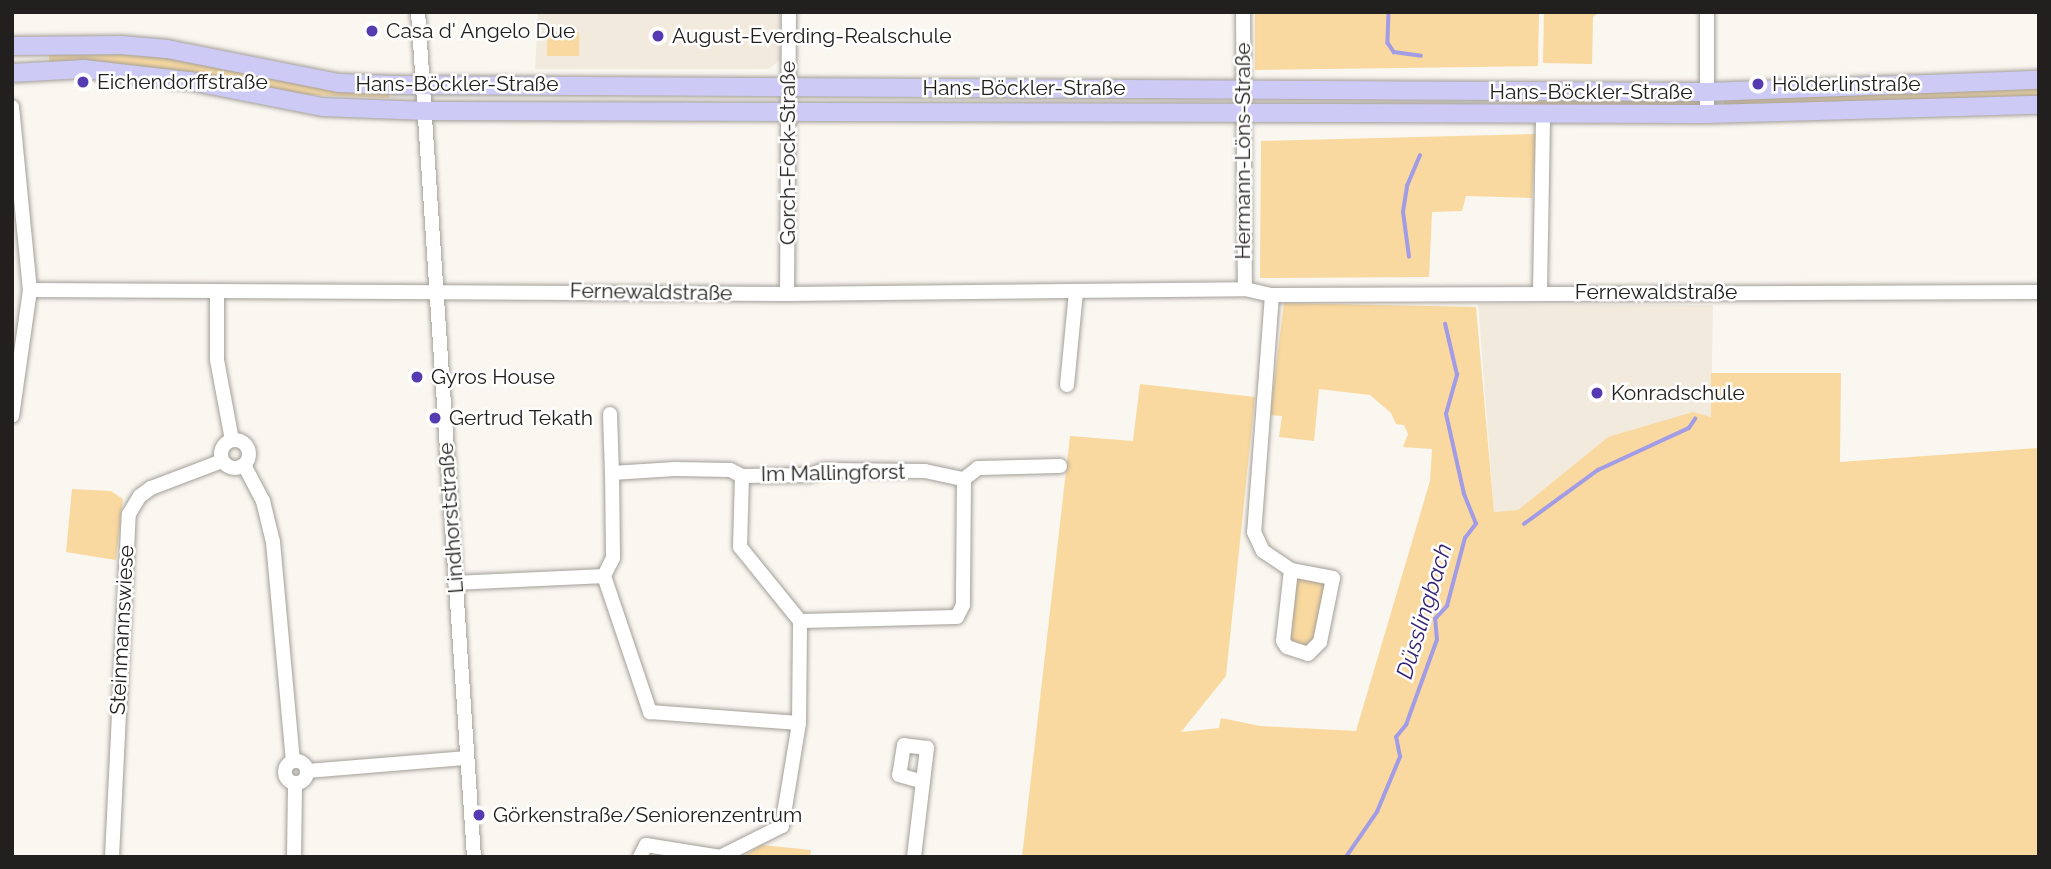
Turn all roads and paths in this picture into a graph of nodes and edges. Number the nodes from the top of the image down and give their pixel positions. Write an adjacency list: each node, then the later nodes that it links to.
1 (418, 12): 8 (street, Lindhorststraße)
2 (789, 12): 9 (street, Gorch-Fock-Straße)
3 (1243, 12): 10 (street, Hermann-Löns-Straße)
4 (1707, 12): 11 (street)
5 (12, 46): 8 (main road, Hans-Böckler-Straße)
6 (12, 73): 15 (main road, Hans-Böckler-Straße)
7 (2039, 80): 11 (main road, Hans-Böckler-Straße)
8 (423, 85): 9 (main road, Hans-Böckler-Straße); 15 (street, Lindhorststraße)
9 (789, 86): 10 (main road, Hans-Böckler-Straße); 14 (street, Gorch-Fock-Straße)
10 (1242, 90): 11 (main road, Hans-Böckler-Straße); 16 (street, Hermann-Löns-Straße)
11 (1707, 92): 18 (street)
12 (2039, 105): 18 (main road, Hans-Böckler-Straße)
13 (12, 107): 20 (street)
14 (788, 110): 15 (main road, Hans-Böckler-Straße); 16 (main road, Hans-Böckler-Straße); 26 (street, Gorch-Fock-Straße)
15 (426, 111): 22 (street, Lindhorststraße)
16 (1242, 113): 17 (main road, Hans-Böckler-Straße); 19 (street, Hermann-Löns-Straße)
17 (1543, 114): 18 (main road, Hans-Böckler-Straße); 24 (street, Hans-Böckler-Straße)
18 (1707, 114)
19 (1245, 289): 23 (street, Fernewaldstraße); 27 (street, Fernewaldstraße)
20 (30, 290): 21 (street, Fernewaldstraße); 30 (street)
21 (217, 291): 22 (street, Fernewaldstraße); 31 (street)
22 (438, 292): 26 (street, Fernewaldstraße); 40 (street, Lindhorststraße)
23 (1076, 292): 26 (street, Fernewaldstraße); 28 (street)
24 (1540, 292): 25 (street, Fernewaldstraße); 27 (street, Fernewaldstraße)
25 (2039, 292)
26 (787, 294)
27 (1272, 295): 38 (street)
28 (1067, 385)
29 (610, 414): 35 (street)
30 (12, 416)
31 (232, 440): 32 (street); 33 (street)
32 (222, 461): 33 (street); 49 (street, Steinmannswiese)
33 (244, 465): 44 (street)
34 (1060, 466): 37 (street, Im Mallingforst)
35 (612, 473): 36 (street, Im Mallingforst); 39 (street)
36 (742, 476): 37 (street, Im Mallingforst); 41 (street, Im Mallingforst)
37 (964, 479): 41 (street)
38 (1291, 570): 38 (street)
39 (604, 576): 40 (street); 42 (street)
40 (455, 583): 43 (street, Lindhorststraße)
41 (800, 621): 42 (street)
42 (799, 723): 48 (street)
43 (466, 758): 45 (street); 51 (street, Lindhorststraße)
44 (293, 761): 45 (street); 47 (street)
45 (308, 771): 47 (street)
46 (923, 782): 53 (street)
47 (295, 783): 50 (street)
48 (722, 856): 52 (street)
49 (112, 857)
50 (294, 857)
51 (474, 857)
52 (640, 857)
53 (914, 857)

